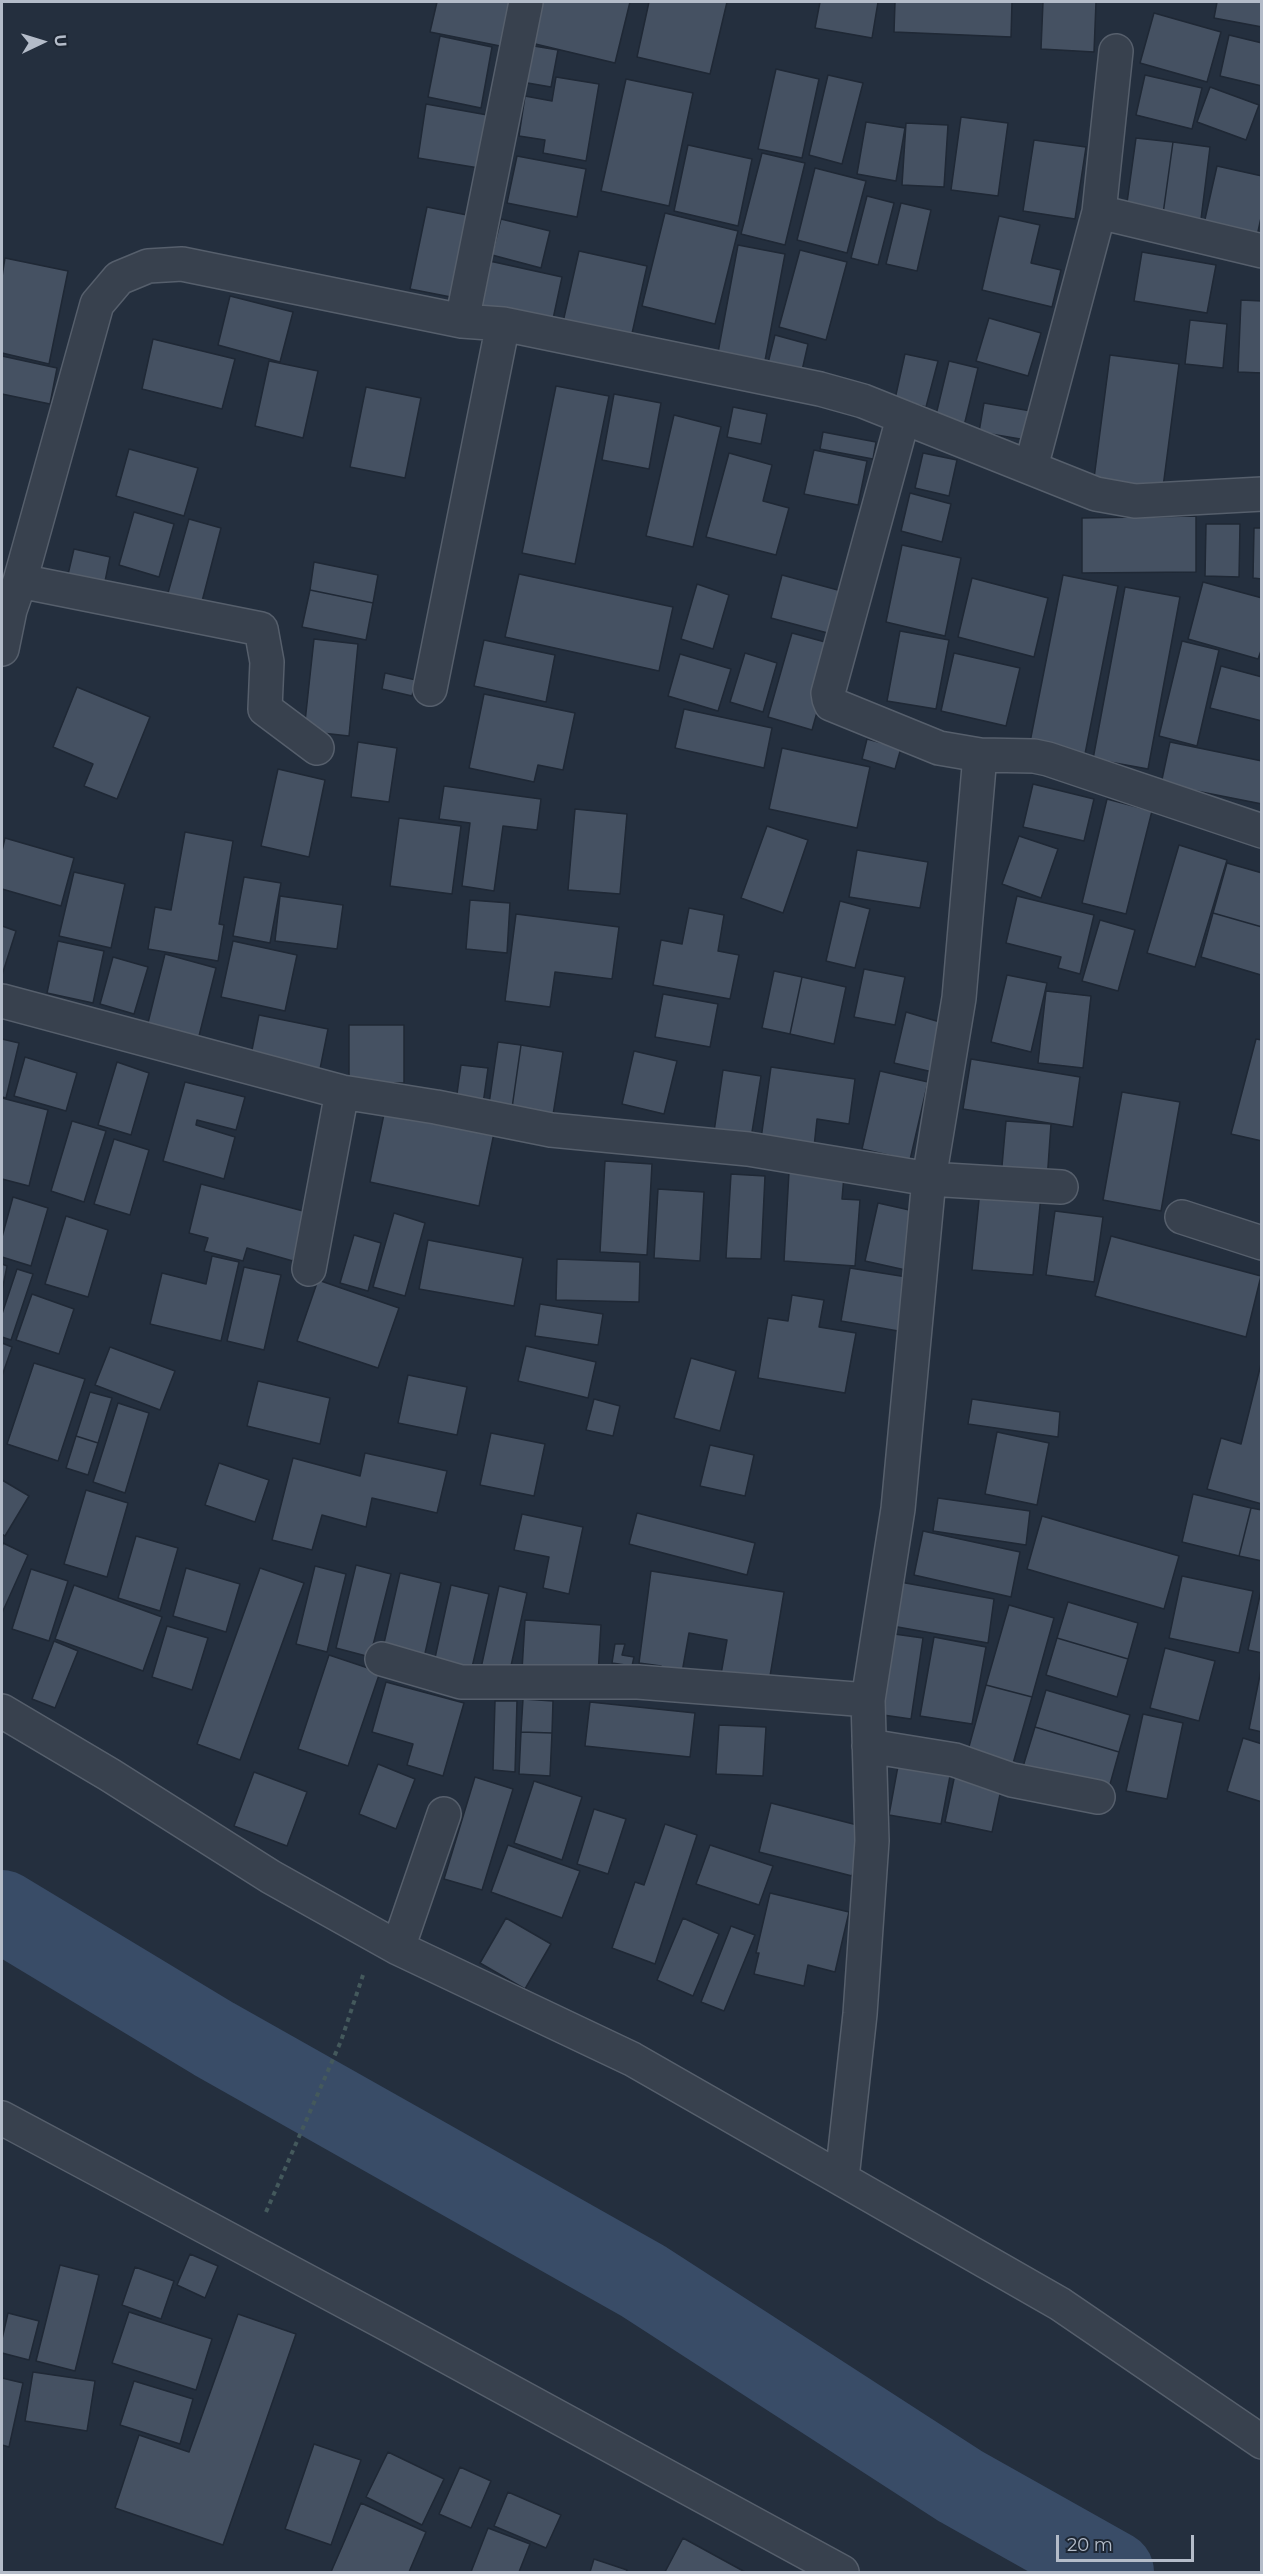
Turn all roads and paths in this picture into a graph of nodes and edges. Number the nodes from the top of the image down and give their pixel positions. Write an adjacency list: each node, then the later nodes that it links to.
1 (526, 2): 5 (street)
2 (1116, 51): 3 (street)
3 (1099, 212): 4 (street); 8 (street)
4 (1262, 251)
5 (462, 321): 6 (street); 10 (street)
6 (503, 324): 7 (street); 12 (street)
7 (903, 418): 8 (street); 14 (street)
8 (1031, 467): 9 (street)
9 (1262, 494)
10 (10, 599): 11 (street); 13 (street)
11 (2, 650)
12 (430, 689)
13 (317, 748)
14 (980, 755): 15 (street); 18 (street)
15 (1262, 831)
16 (2, 1001): 17 (street)
17 (342, 1092): 18 (street); 22 (street)
18 (928, 1179): 19 (street); 24 (street)
19 (1062, 1186)
20 (1182, 1217): 21 (street)
21 (1262, 1243)
22 (309, 1269)
23 (382, 1659): 24 (street)
24 (868, 1700): 26 (street)
25 (2, 1711): 29 (street)
26 (869, 1746): 27 (street); 31 (street)
27 (1098, 1797)
28 (444, 1814): 29 (street)
29 (387, 1942): 31 (street); 32 (path)
30 (2, 2118): 34 (street)
31 (842, 2178): 33 (street)
32 (279, 2183)
33 (1262, 2442)
34 (842, 2572)

